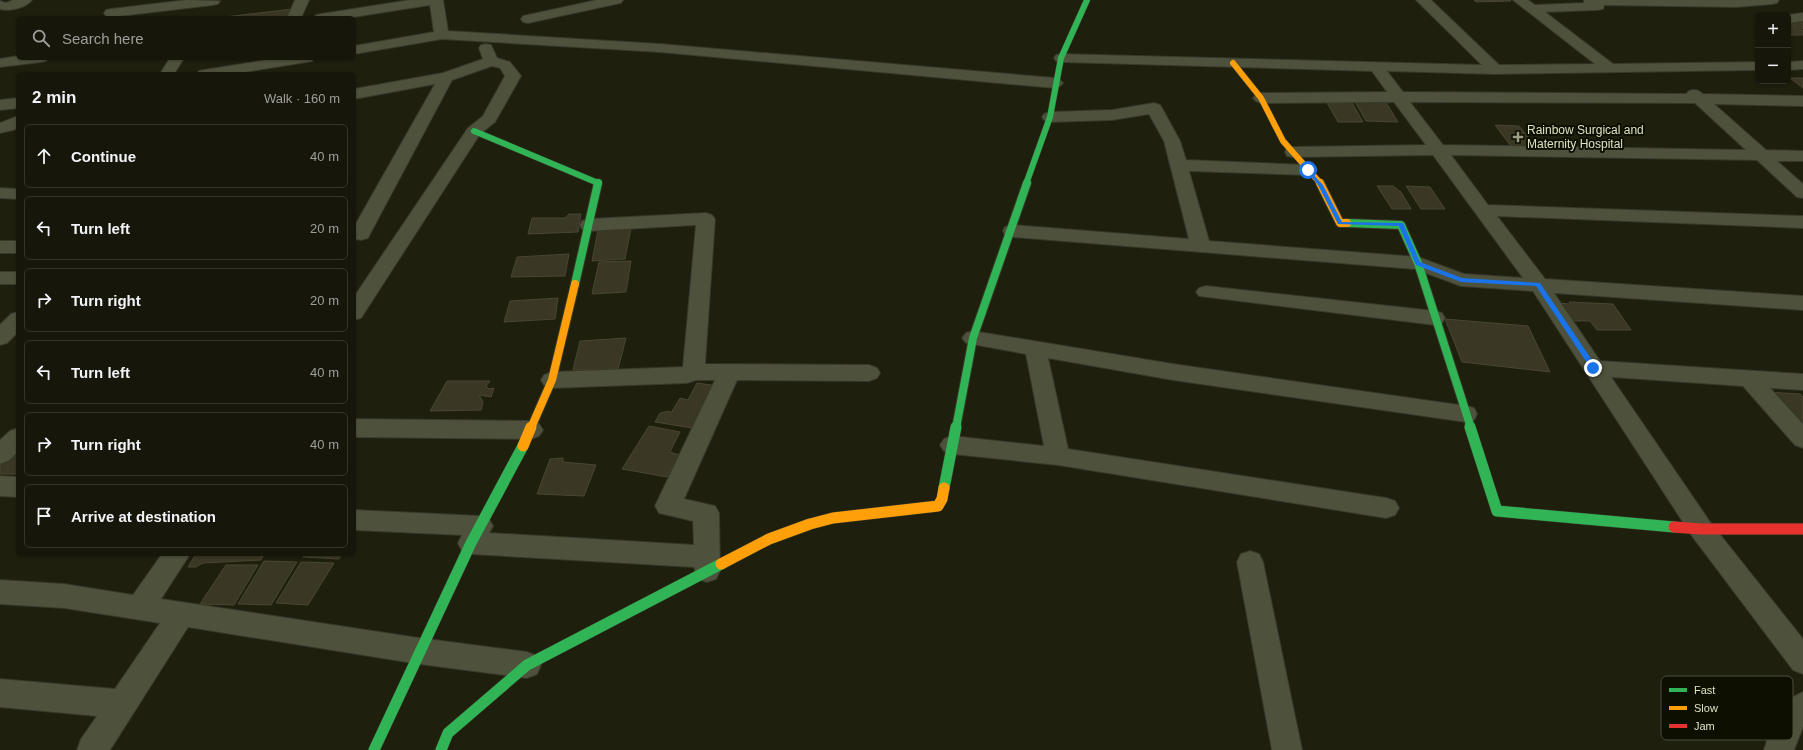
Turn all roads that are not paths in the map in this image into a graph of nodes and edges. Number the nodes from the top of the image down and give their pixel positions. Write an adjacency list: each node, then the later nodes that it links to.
1 (25, 0): 12 (street)
2 (302, 0): 16 (street)
3 (436, 0): 11 (street); 20 (street)
4 (616, 0): 22 (street)
5 (1088, 0): 24 (street)
6 (1423, 0): 38 (street)
7 (1520, 0): 14 (street)
8 (1590, 0): 10 (street); 14 (street)
9 (1772, 0): 10 (street)
10 (1673, 1)
11 (390, 3): 17 (street)
12 (0, 5)
13 (210, 5): 15 (street)
14 (1532, 9): 36 (street)
15 (111, 13)
16 (295, 16)
17 (331, 16)
18 (1803, 17): 19 (street)
19 (1791, 19)
20 (442, 36): 21 (street); 23 (street)
21 (482, 38): 22 (street); 28 (street)
22 (530, 41): 42 (street)
23 (356, 50)
24 (1061, 58): 30 (street); 42 (street)
25 (25, 60): 29 (street)
26 (176, 60): 39 (street)
27 (300, 60): 37 (street)
28 (491, 61): 41 (street); 51 (street)
29 (0, 63)
30 (1233, 63): 35 (street); 45 (street)
31 (1803, 65): 33 (street)
32 (1755, 66): 34 (street)
33 (1791, 66)
34 (1665, 67): 36 (street); 46 (street)
35 (1377, 68): 38 (street); 44 (street)
36 (1609, 68): 38 (street)
37 (266, 69): 40 (street)
38 (1495, 70)
39 (168, 72)
40 (229, 72)
41 (446, 77): 43 (street); 65 (street)
42 (1055, 83): 50 (street)
43 (356, 94)
44 (1398, 96): 45 (street); 46 (street); 52 (street)
45 (1261, 98): 53 (street)
46 (1698, 98): 47 (street); 54 (street)
47 (1803, 101)
48 (16, 103): 49 (street)
49 (0, 105)
50 (1050, 117): 56 (street); 64 (street)
51 (474, 131): 63 (street); 75 (street)
52 (1438, 150): 53 (street); 54 (street); 61 (street)
53 (1293, 152): 57 (street)
54 (1761, 155): 55 (street); 59 (street)
55 (1803, 156)
56 (1179, 165): 57 (street); 68 (street)
57 (1308, 170): 69 (street)
58 (0, 193): 60 (street)
59 (1803, 193)
60 (16, 194)
61 (1483, 210): 62 (street); 72 (street)
62 (1803, 222)
63 (589, 225): 83 (street); 87 (street)
64 (1012, 231): 68 (street); 80 (street)
65 (356, 233)
66 (0, 247): 67 (street)
67 (16, 247)
68 (1201, 247): 69 (street)
69 (1418, 264): 72 (street); 76 (street)
70 (0, 278): 71 (street)
71 (16, 278)
72 (1538, 284): 74 (street); 82 (street)
73 (1206, 292): 76 (street)
74 (1795, 303): 77 (street)
75 (356, 310)
76 (1435, 318): 89 (street)
77 (1803, 318)
78 (16, 321): 79 (street)
79 (0, 338)
80 (973, 338): 81 (street); 94 (street)
81 (1036, 350): 89 (street); 96 (street)
82 (1593, 368): 86 (street); 101 (street)
83 (693, 372): 84 (street); 87 (street)
84 (730, 372): 85 (street); 106 (street)
85 (869, 373)
86 (1749, 378): 88 (street); 93 (street)
87 (552, 380): 91 (street)
88 (1803, 382)
89 (1466, 414): 101 (street)
90 (356, 428): 91 (street)
91 (531, 430): 103 (street)
92 (16, 439): 95 (street)
93 (1803, 439)
94 (952, 445): 96 (street); 106 (street)
95 (0, 455)
96 (1058, 456): 99 (street)
97 (0, 486): 98 (street)
98 (16, 487)
99 (1386, 508)
100 (356, 520): 103 (street)
101 (1701, 529): 102 (street); 111 (street)
102 (1803, 529)
103 (476, 535): 106 (street); 110 (street)
104 (176, 556): 108 (street)
105 (1250, 562): 121 (street)
106 (707, 564): 112 (street)
107 (0, 592): 108 (street)
108 (139, 608): 109 (street)
109 (181, 614): 110 (street); 114 (street)
110 (419, 651): 112 (street); 119 (street)
111 (1803, 661)
112 (527, 665): 120 (street)
113 (0, 693): 114 (street)
114 (122, 704): 118 (street)
115 (1803, 706): 116 (street)
116 (1793, 716)
117 (1782, 740): 122 (street)
118 (92, 750)
119 (374, 750)
120 (440, 750)
121 (1287, 750)
122 (1779, 750)

